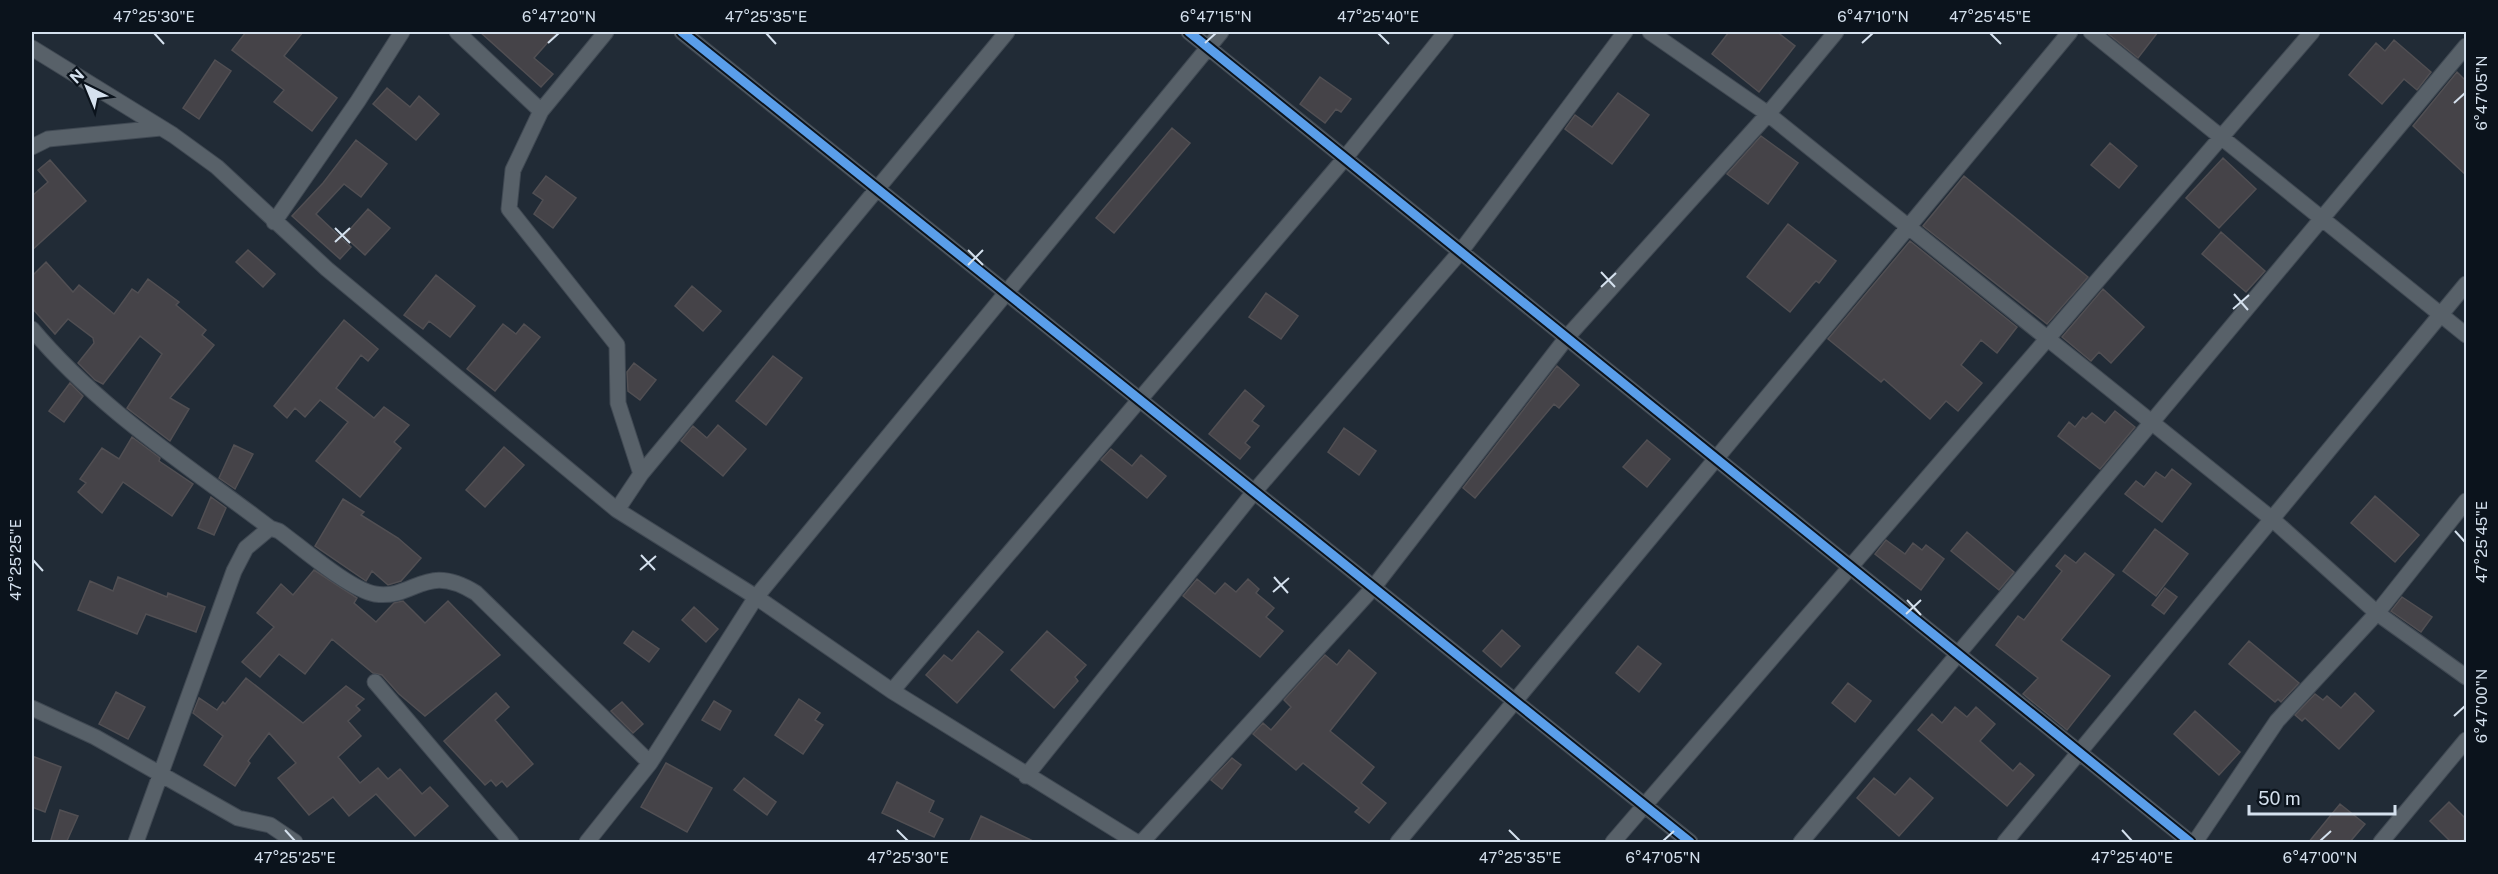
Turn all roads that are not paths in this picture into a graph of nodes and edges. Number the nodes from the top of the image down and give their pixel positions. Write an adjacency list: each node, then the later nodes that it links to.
1 (402, 32): 26 (street)
2 (457, 32): 18 (street)
3 (606, 32): 18 (street)
4 (682, 32): 24 (street)
5 (1007, 32): 24 (street)
6 (1189, 32): 16 (street)
7 (1221, 32): 16 (street)
8 (1446, 32): 23 (street)
9 (1625, 32): 28 (street)
10 (1650, 32): 19 (street)
11 (1836, 32): 19 (street)
12 (2070, 32): 27 (street)
13 (2091, 32): 21 (street)
14 (2312, 32): 21 (street)
15 (2466, 46): 25 (street)
16 (1209, 47): 23 (street); 30 (street)
17 (32, 48): 20 (street)
18 (542, 111): 39 (street)
19 (1768, 114): 27 (street); 34 (street)
20 (161, 128): 22 (street); 26 (street)
21 (2222, 137): 25 (street); 35 (street)
22 (32, 147)
23 (1345, 158): 28 (street); 36 (street)
24 (877, 188): 30 (street); 39 (street)
25 (2323, 218): 31 (street); 37 (street)
26 (274, 222): 42 (street)
27 (1908, 226): 35 (street); 38 (street)
28 (1461, 251): 34 (street); 40 (street)
29 (2466, 284): 31 (street)
30 (1006, 292): 36 (street); 47 (street)
31 (2442, 314): 33 (street); 43 (street)
32 (32, 329): 44 (street)
33 (2466, 335)
34 (1568, 336): 38 (street); 46 (street)
35 (2048, 339): 37 (street); 45 (street)
36 (1140, 400): 40 (street); 52 (street)
37 (2152, 422): 43 (street); 49 (street)
38 (1716, 459): 45 (street); 53 (street)
39 (641, 474): 42 (street)
40 (1254, 492): 46 (street); 59 (street)
41 (2466, 501): 48 (street)
42 (617, 510): 47 (street)
43 (2272, 519): 48 (street); 56 (street)
44 (270, 528): 57 (street); 58 (street)
45 (1851, 567): 49 (street); 60 (street)
46 (1373, 588): 53 (street); 66 (street)
47 (756, 597): 52 (street); 57 (street)
48 (2377, 613): 50 (street); 72 (street)
49 (1958, 654): 56 (street); 70 (street)
50 (2466, 677)
51 (375, 682): 63 (street)
52 (892, 691): 59 (street)
53 (1515, 701): 60 (street); 67 (street)
54 (32, 708): 58 (street)
55 (2466, 740): 73 (street)
56 (2079, 753): 71 (street); 72 (street)
57 (650, 763): 64 (street)
58 (161, 772): 61 (street); 62 (street)
59 (1026, 776): 65 (street)
60 (1645, 806): 68 (street); 69 (street)
61 (136, 843)
62 (295, 843)
63 (510, 843)
64 (587, 843)
65 (1136, 843)
66 (1142, 843)
67 (1398, 843)
68 (1613, 843)
69 (1690, 843)
70 (1801, 843)
71 (2005, 843)
72 (2193, 843)
73 (2381, 843)

